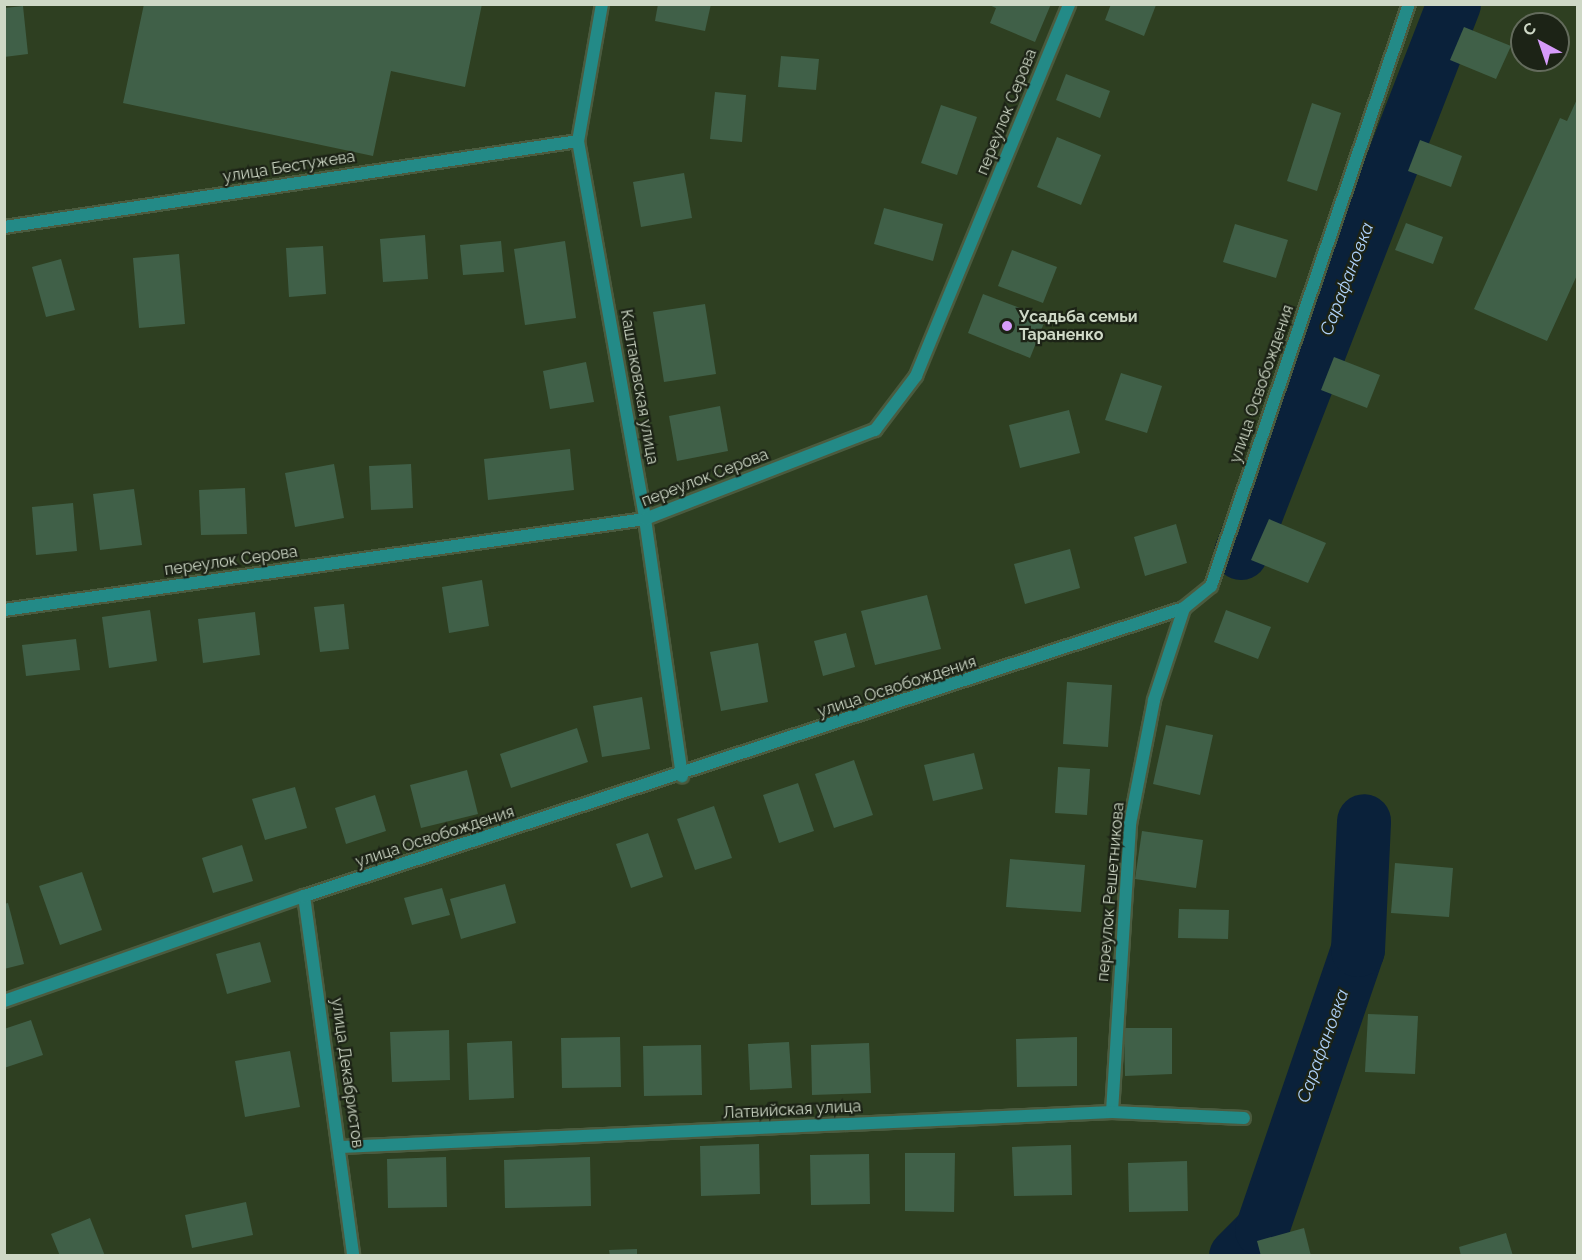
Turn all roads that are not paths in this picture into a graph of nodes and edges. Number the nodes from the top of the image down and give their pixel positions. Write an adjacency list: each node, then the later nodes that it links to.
1 (602, 4): 4 (street, Каштаковская улица)
2 (1069, 4): 6 (street, переулок Серова)
3 (1409, 4): 7 (street, улица Освобождения)
4 (578, 141): 5 (street, улица Бестужева); 6 (street, Каштаковская улица)
5 (4, 226)
6 (645, 519): 8 (street, переулок Серова); 9 (street, Каштаковская улица)
7 (1184, 608): 9 (street, улица Освобождения); 12 (street, переулок Решетникова)
8 (4, 610)
9 (682, 776): 10 (street, улица Освобождения)
10 (304, 896): 11 (street, улица Освобождения); 14 (street, улица Декабристов)
11 (4, 1001)
12 (1112, 1112): 13 (street, Латвийская улица); 14 (street, Латвийская улица)
13 (1244, 1118)
14 (341, 1147): 15 (street, улица Декабристов)
15 (353, 1256)

